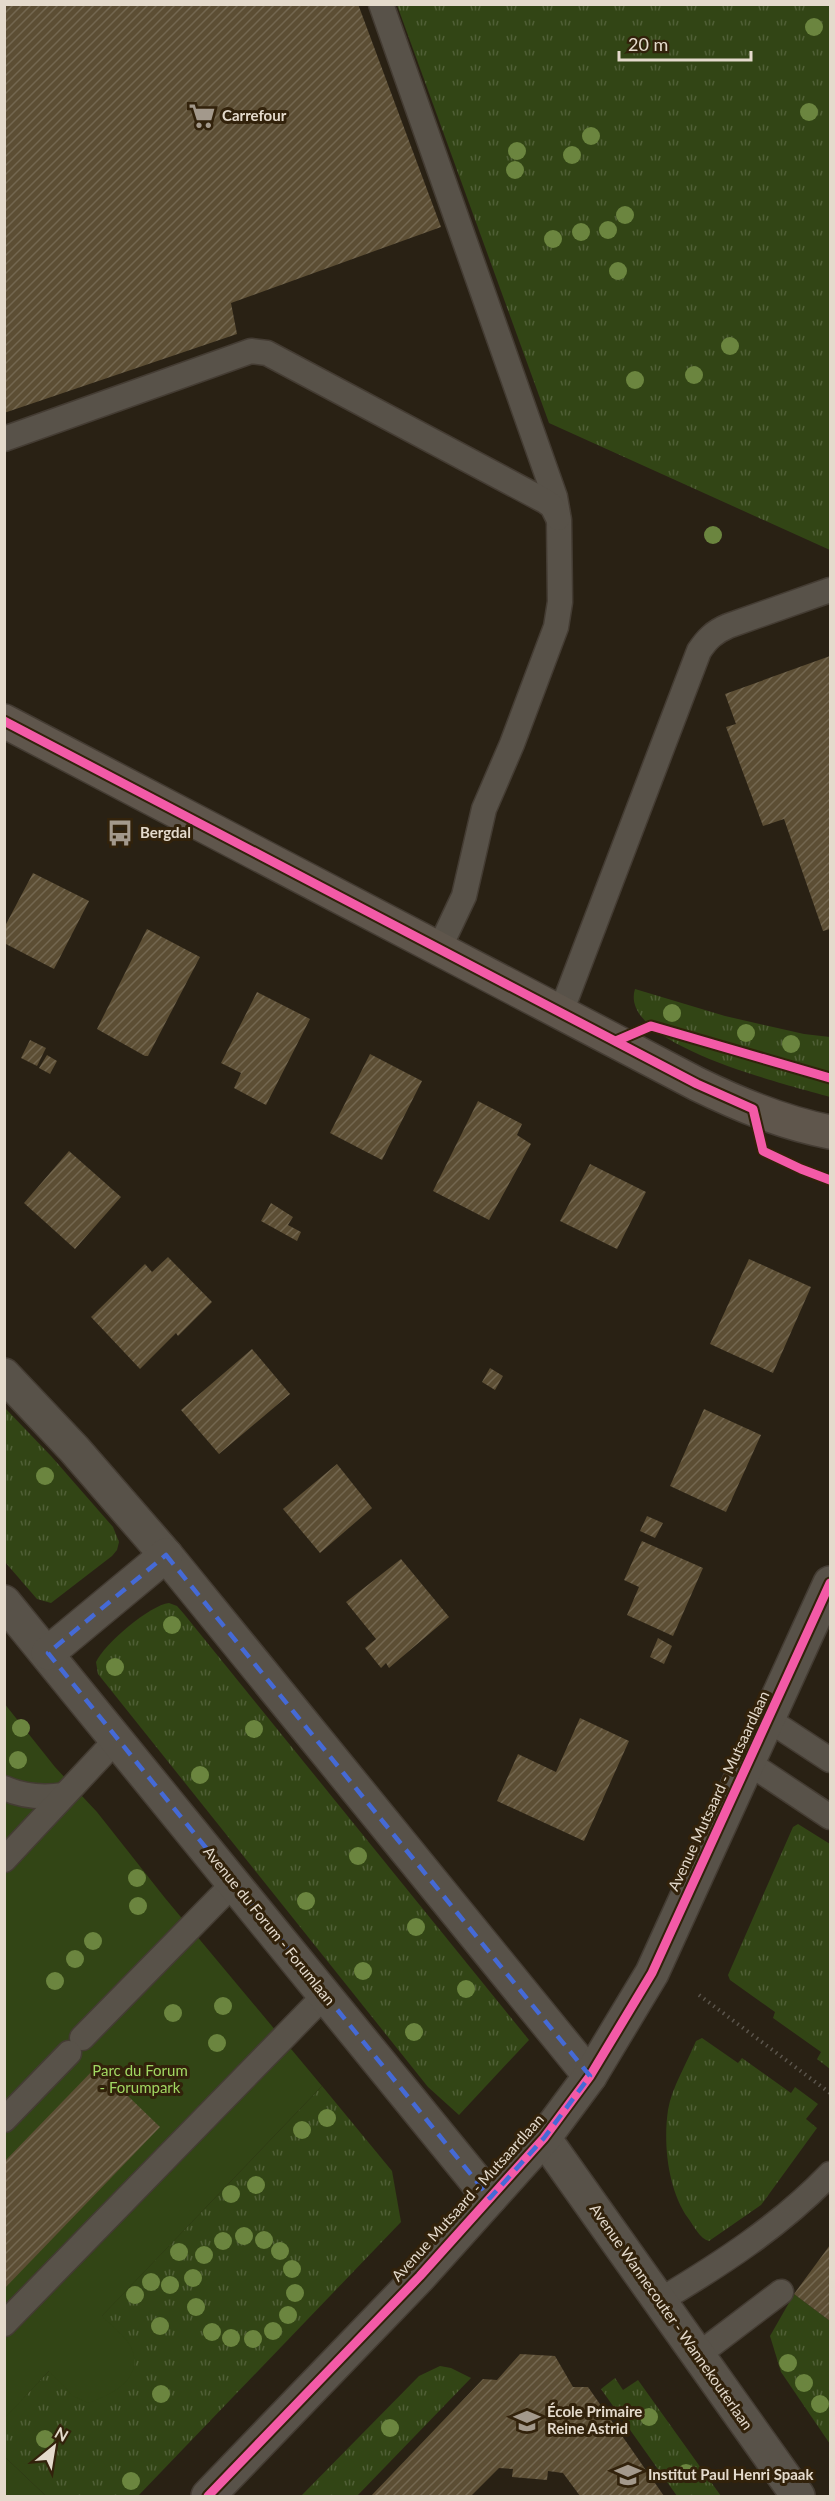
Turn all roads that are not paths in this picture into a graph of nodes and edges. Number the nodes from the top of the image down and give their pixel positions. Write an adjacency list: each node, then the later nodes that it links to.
1 (381, 4): 3 (lane)
2 (4, 440): 3 (lane)
3 (559, 520): 6 (lane)
4 (831, 590): 7 (lane)
5 (4, 721): 6 (main road)
6 (439, 949): 7 (main road)
7 (561, 1012): 8 (main road)
8 (831, 1132)
9 (4, 1375): 10 (street)
10 (166, 1555): 13 (street); 24 (street)
11 (831, 1583): 14 (street, Avenue Mutsaard - Mutsaardlaan)
12 (4, 1602): 13 (street, Avenue du Forum - Forumlaan)
13 (48, 1653): 15 (street, Avenue du Forum - Forumlaan)
14 (769, 1720): 16 (lane); 17 (street, Avenue Mutsaard - Mutsaardlaan)
15 (117, 1739): 19 (lane); 22 (street, Avenue du Forum - Forumlaan)
16 (831, 1760)
17 (749, 1763): 20 (lane); 24 (street, Avenue Mutsaard - Mutsaardlaan)
18 (4, 1788): 19 (lane)
19 (64, 1795): 21 (lane)
20 (831, 1817)
21 (4, 1860)
22 (235, 1882): 23 (street, Avenue du Forum - Forumlaan); 25 (lane)
23 (325, 1995): 28 (street, Avenue du Forum - Forumlaan); 31 (lane)
24 (590, 2076): 26 (street, Avenue Mutsaard - Mutsaardlaan)
25 (4, 2120)
26 (544, 2138): 28 (street, Avenue Mutsaard - Mutsaardlaan); 30 (street, Avenue Wannecouter - Wannekouterlaan)
27 (831, 2174): 30 (lane)
28 (490, 2198): 33 (street, Avenue Mutsaard - Mutsaardlaan)
29 (781, 2292): 32 (lane)
30 (659, 2301): 32 (street, Avenue Wannecouter - Wannekouterlaan)
31 (4, 2324)
32 (698, 2355): 34 (street, Avenue Wannecouter - Wannekouterlaan)
33 (208, 2496)
34 (798, 2496)

